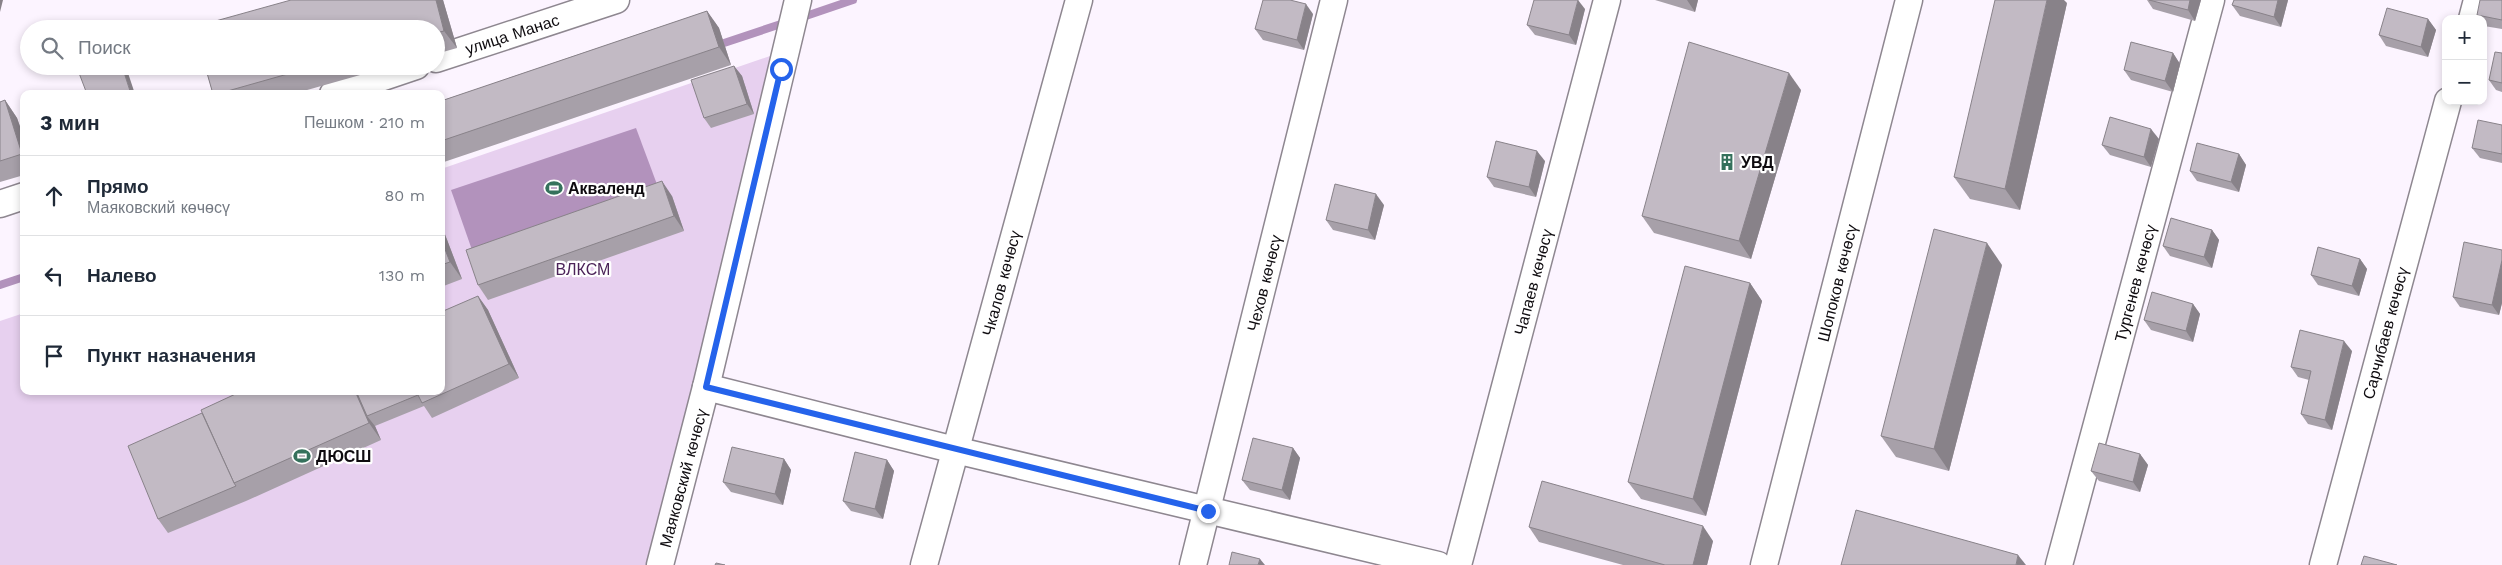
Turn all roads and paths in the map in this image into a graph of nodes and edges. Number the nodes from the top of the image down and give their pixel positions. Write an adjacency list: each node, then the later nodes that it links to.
1 (616, 0): 10 (street, улица Манас)
2 (798, 0): 16 (street, Маяковский көчөсү)
3 (1079, 0): 17 (street, Чкалов көчөсү)
4 (1334, 0): 18 (street, Чехов көчөсү)
5 (1607, 0): 23 (street, Чапаев көчөсү)
6 (1909, 0): 24 (street, Шопоков көчөсү)
7 (2211, 0): 25 (street, Тургенев көчөсү)
8 (2478, 0): 9 (street)
9 (2473, 15)
10 (445, 56)
11 (389, 75): 12 (street)
12 (344, 90)
13 (2447, 105): 26 (street, Сарчибаев көчөсү)
14 (20, 197): 15 (street)
15 (0, 204)
16 (706, 387): 17 (street); 19 (street, Маяковский көчөсү)
17 (956, 450): 18 (street); 20 (street, Чкалов көчөсү)
18 (1208, 511): 21 (street, Чехов көчөсү); 22 (street)
19 (660, 565)
20 (924, 565)
21 (1193, 565)
22 (1438, 565)
23 (1458, 565)
24 (1764, 565)
25 (2059, 565)
26 (2323, 565)

